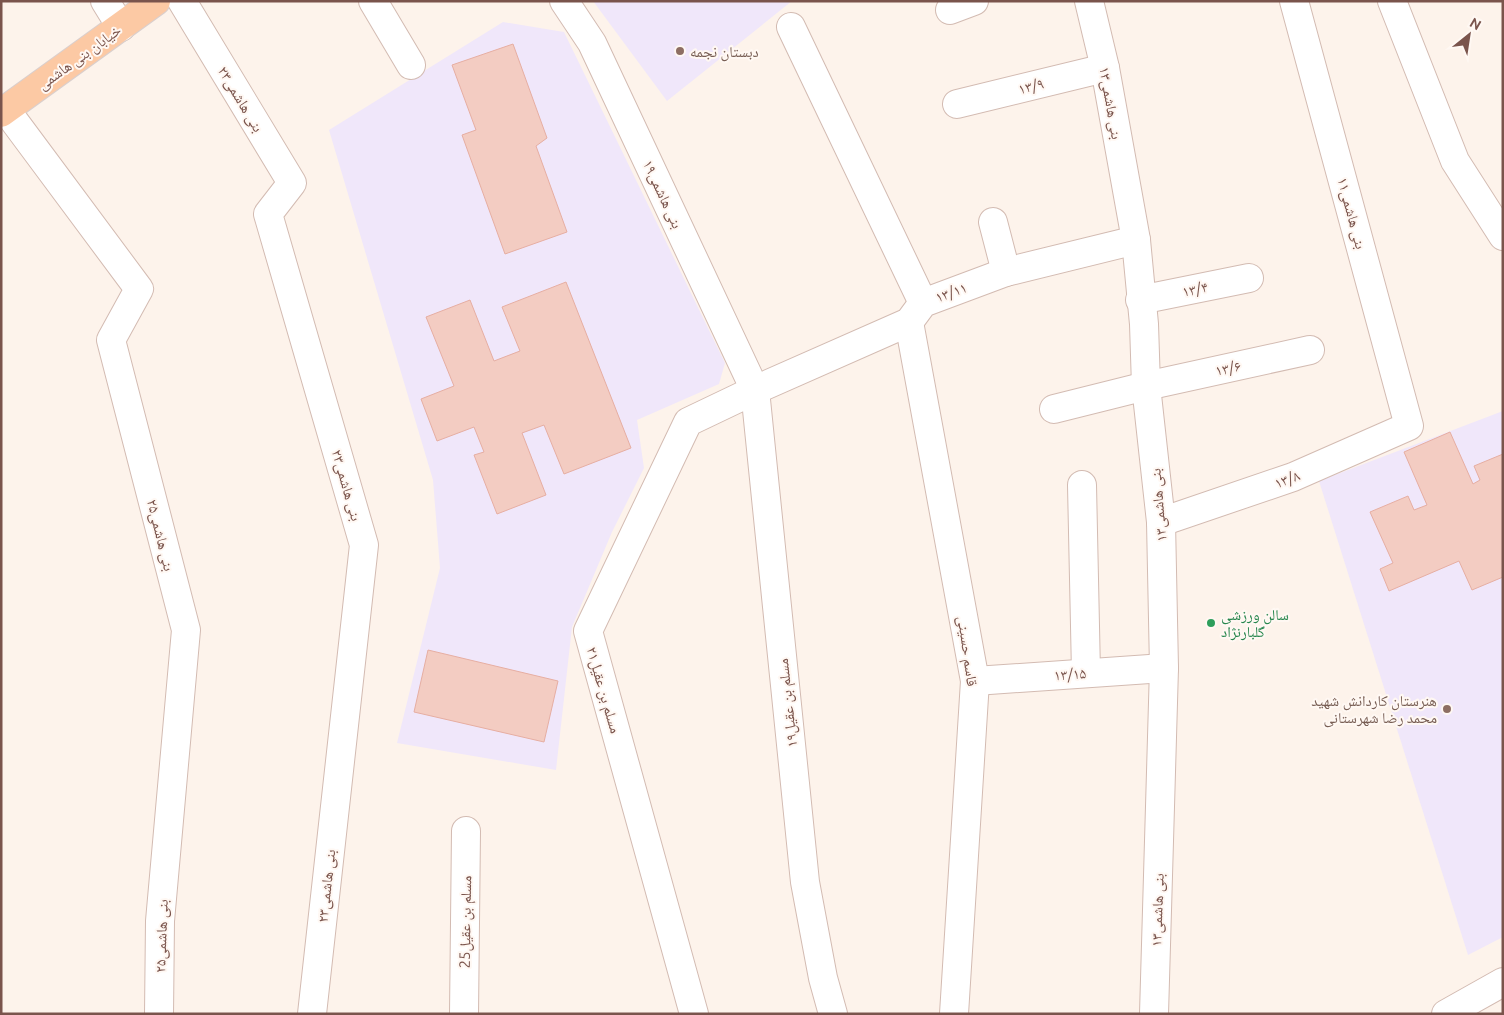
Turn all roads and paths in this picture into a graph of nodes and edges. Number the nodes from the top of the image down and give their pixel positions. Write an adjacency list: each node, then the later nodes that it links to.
1 (106, 1): 9 (street)
2 (156, 1): 9 (main road, خیابان بنی هاشمی)
3 (182, 1): 36 (street, بنی هاشمی۲۳)
4 (373, 1): 11 (street)
5 (564, 1): 24 (street, بنی هاشمی۱۹)
6 (1089, 1): 12 (street, بنی هاشمی۱۳)
7 (1294, 1): 26 (street, بنی هاشمی۱۱)
8 (1392, 1): 16 (street)
9 (121, 27): 13 (main road, خیابان بنی هاشمی)
10 (791, 28): 21 (street, قاسم حسینی)
11 (411, 65)
12 (1105, 68): 14 (street, ۱۳/۹); 17 (street, بنی هاشمی۱۳)
13 (5, 104): 35 (street, بنی هاشمی۲۵)
14 (957, 104)
15 (992, 222): 18 (street)
16 (1503, 236)
17 (1136, 240): 18 (street, ۱۳/۱۱); 20 (street, بنی هاشمی۱۳)
18 (1006, 272): 21 (street, ۱۳/۱۱)
19 (1249, 278): 20 (street, ۱۳/۴)
20 (1140, 300): 23 (street, بنی هاشمی۱۳)
21 (916, 312): 24 (street, ۱۳/۱۱); 31 (street, قاسم حسینی)
22 (1310, 350): 23 (street, ۱۳/۶)
23 (1146, 386): 25 (street, ۱۳/۶); 28 (street, بنی هاشمی۱۳)
24 (754, 390): 37 (street, مسلم بن عقیل۲۱); 38 (street, مسلم بن عقیل۱۹)
25 (1054, 409)
26 (1409, 426): 28 (street, ۱۳/۸)
27 (1082, 485): 30 (street)
28 (1162, 522): 29 (street, بنی هاشمی۱۳)
29 (1164, 668): 30 (street, ۱۳/۱۵); 40 (street, بنی هاشمی۱۳)
30 (1086, 673): 31 (street, ۱۳/۱۵)
31 (975, 681): 39 (street, قاسم حسینی)
32 (466, 831): 34 (street, مسلم بن عقیل25)
33 (1503, 982): 41 (street)
34 (461, 1013)
35 (158, 1014)
36 (312, 1014)
37 (694, 1014)
38 (833, 1014)
39 (954, 1014)
40 (1154, 1014)
41 (1446, 1014)

